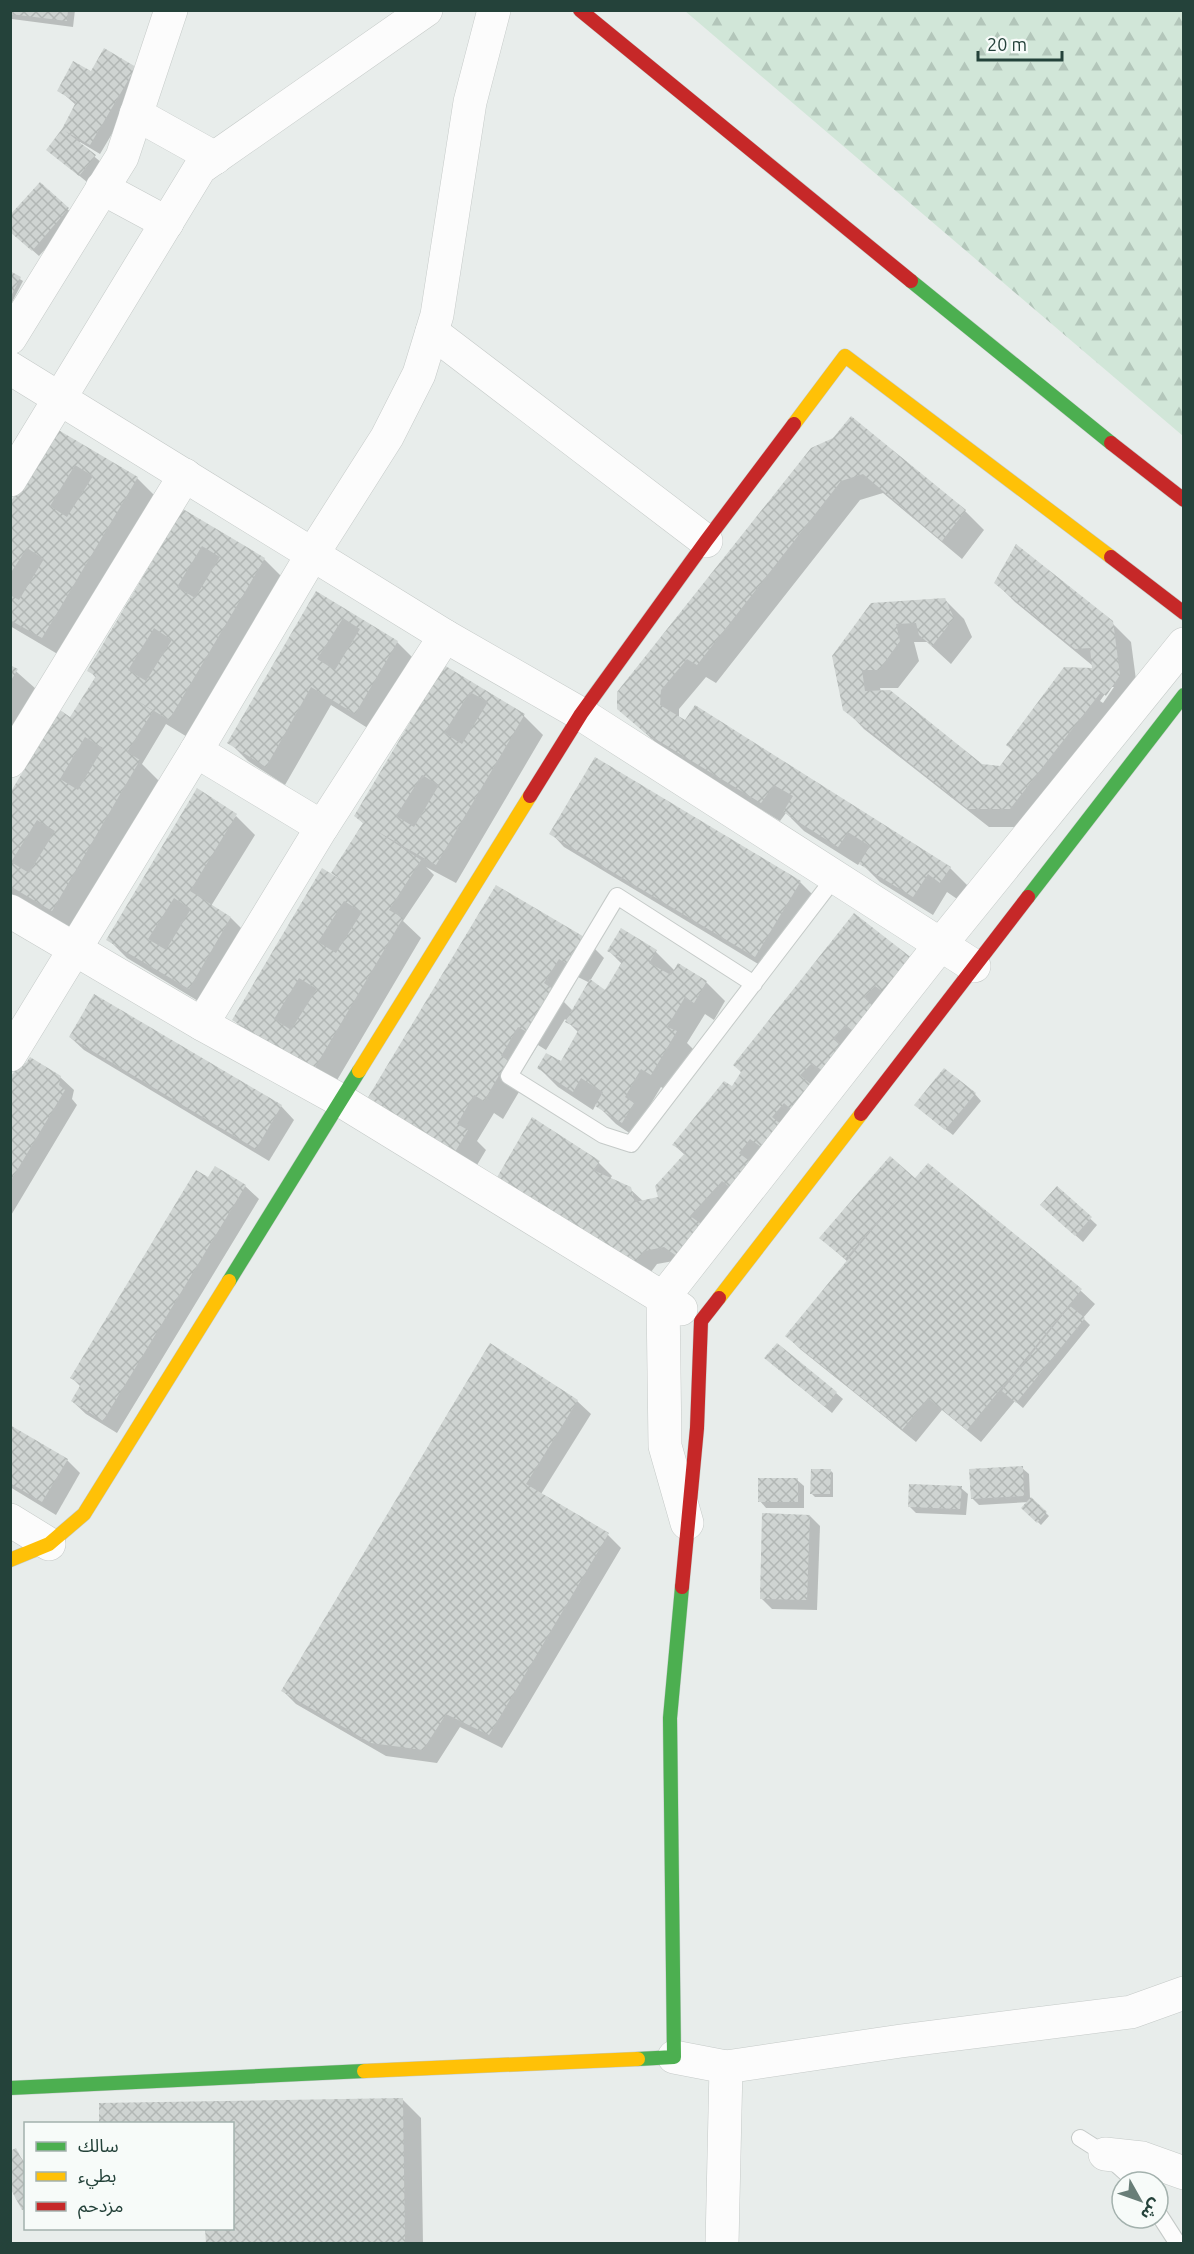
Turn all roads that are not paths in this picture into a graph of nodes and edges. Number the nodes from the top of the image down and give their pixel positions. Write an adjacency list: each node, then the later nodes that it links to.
1 (171, 10): 5 (street)
2 (426, 10): 6 (street)
3 (494, 10): 9 (street)
4 (580, 10): 15 (street)
5 (136, 114): 6 (street); 7 (street)
6 (215, 158): 8 (street)
7 (102, 188): 8 (street); 10 (street)
8 (167, 223): 12 (street)
9 (432, 332): 16 (street); 17 (street)
10 (10, 338)
11 (10, 368): 12 (street)
12 (60, 398): 13 (street); 14 (street)
13 (185, 474): 17 (street); 24 (street)
14 (10, 480)
15 (1184, 500)
16 (706, 541): 18 (street); 22 (street)
17 (312, 555): 19 (street); 23 (street)
18 (1184, 613)
19 (445, 636): 22 (street); 25 (street)
20 (1184, 644): 28 (street)
21 (1184, 695): 30 (street)
22 (580, 714): 26 (street); 34 (street)
23 (196, 751): 25 (street); 29 (street)
24 (10, 761)
25 (322, 827): 32 (street)
26 (835, 877): 28 (street); 31 (lane)
27 (10, 911): 29 (street)
28 (941, 944): 30 (street); 35 (street)
29 (74, 950): 32 (street); 33 (street)
30 (974, 966): 36 (street)
31 (754, 984): 31 (lane)
32 (202, 1024): 34 (street)
33 (10, 1055)
34 (340, 1100): 35 (street); 39 (street)
35 (663, 1298): 36 (street); 38 (street)
36 (701, 1321): 38 (street)
37 (10, 1520): 39 (street)
38 (687, 1523): 42 (street)
39 (49, 1544): 40 (street)
40 (10, 1560)
41 (1184, 1994): 43 (street)
42 (674, 2057): 43 (street); 44 (street)
43 (726, 2067): 49 (street)
44 (10, 2088)
45 (1093, 2146): 46 (lane); 47 (street)
46 (1122, 2170)
47 (1184, 2174)
48 (1169, 2230): 50 (lane)
49 (722, 2244)
50 (1178, 2244)

